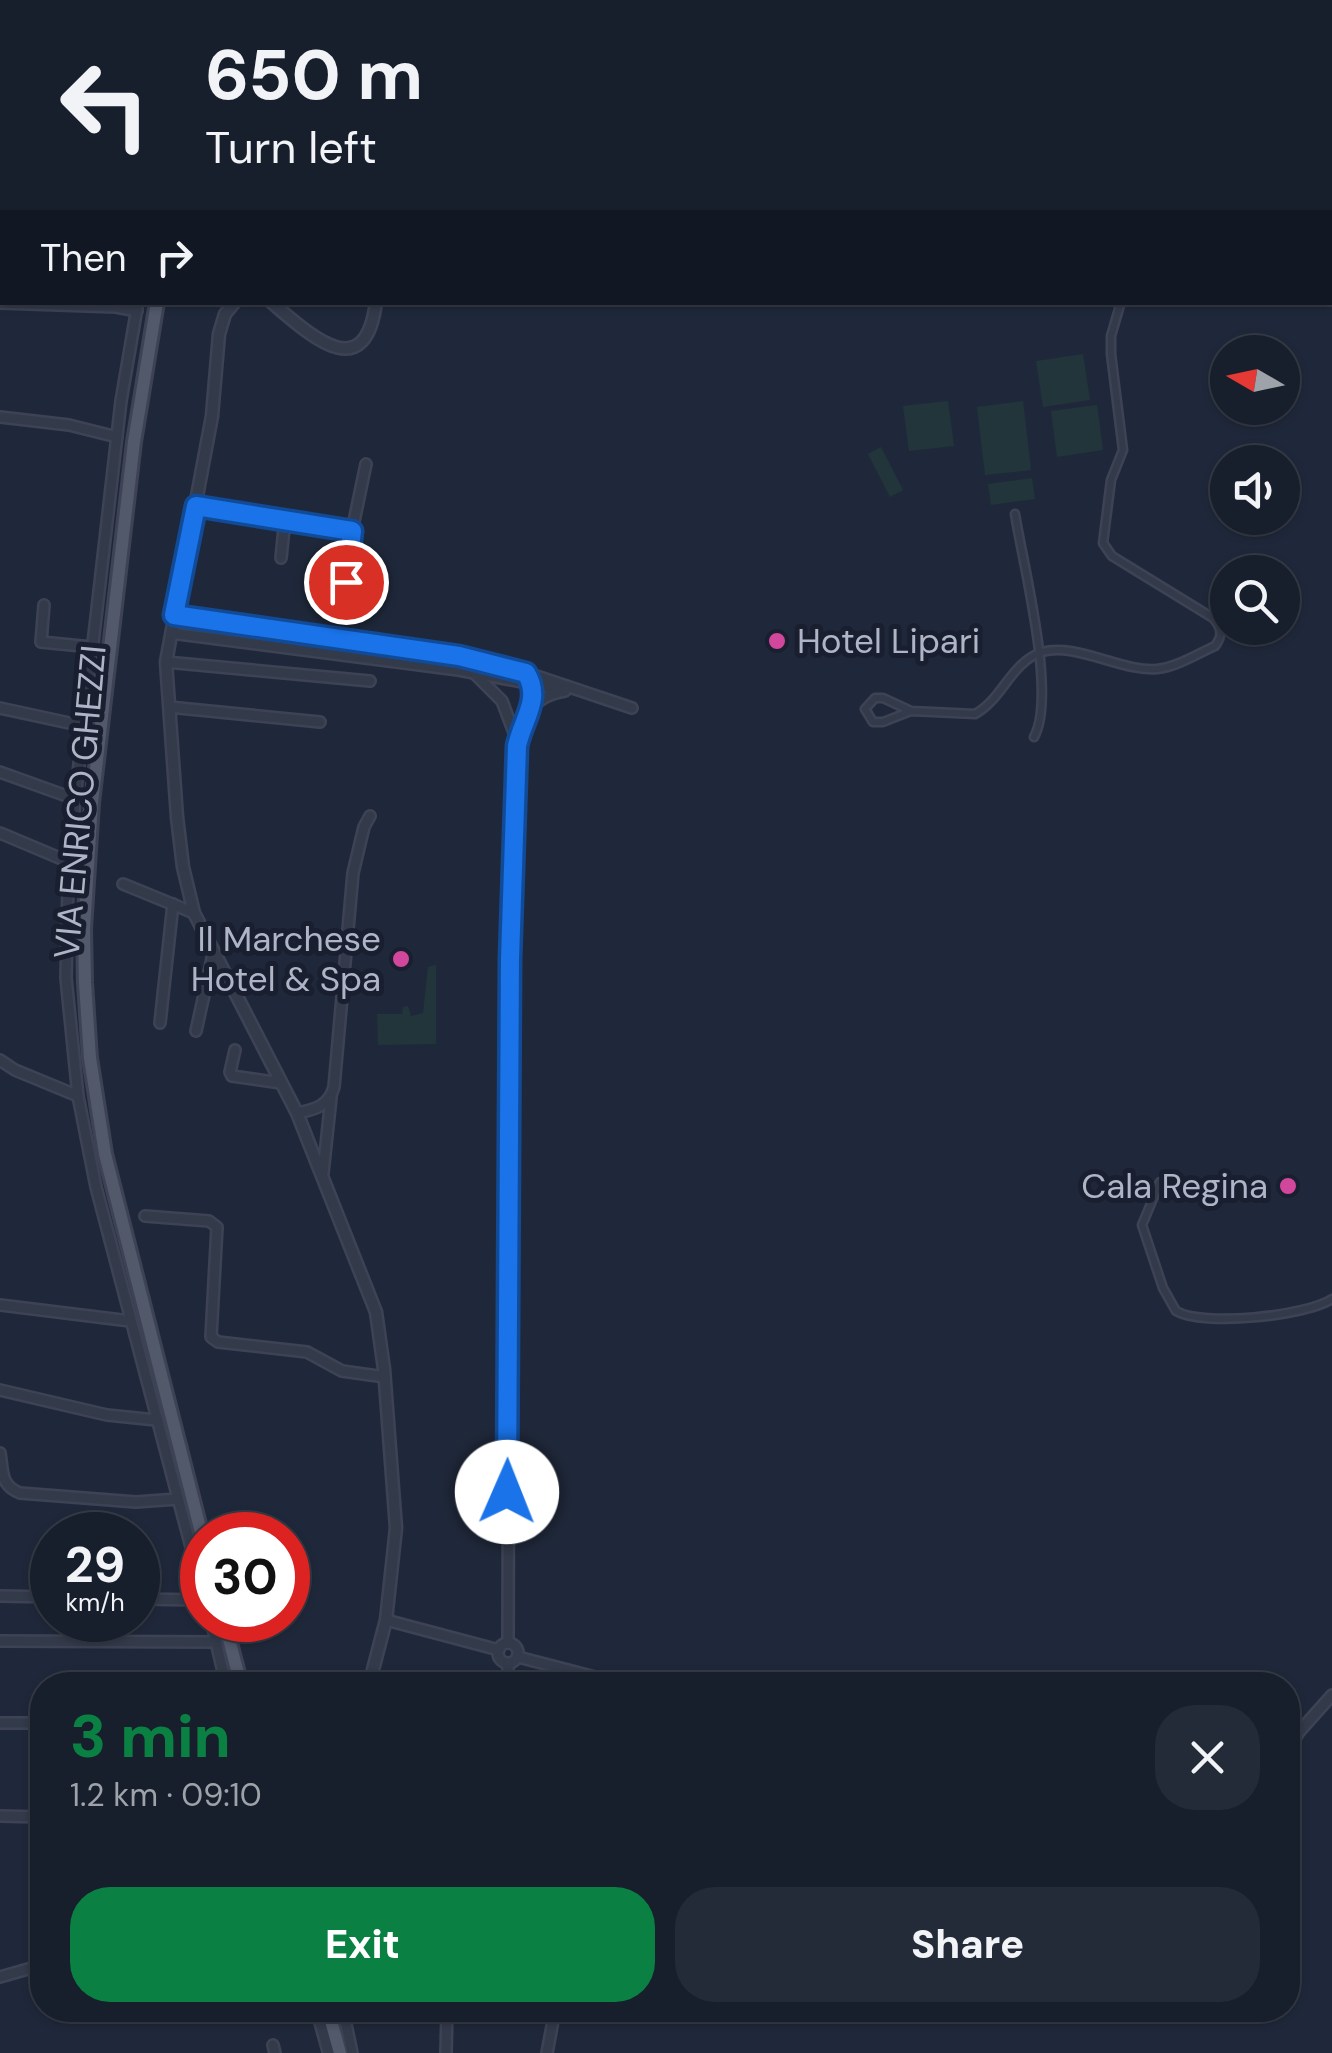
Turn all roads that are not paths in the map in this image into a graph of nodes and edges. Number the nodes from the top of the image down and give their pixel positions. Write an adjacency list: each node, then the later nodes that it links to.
1 (58, 305): 7 (street)
2 (157, 305): 69 (main road)
3 (233, 305): 11 (street)
4 (275, 305): 5 (street)
5 (376, 305)
6 (1120, 305): 21 (street)
7 (138, 307): 9 (street, VIA ENRICO GHEZZI)
8 (0, 417): 9 (street)
9 (117, 437): 20 (street, VIA ENRICO GHEZZI)
10 (366, 464): 14 (street)
11 (196, 506): 13 (street); 18 (street)
12 (1015, 514): 21 (street)
13 (285, 520): 14 (street); 15 (street)
14 (352, 531): 16 (street)
15 (281, 558)
16 (346, 582)
17 (44, 605): 20 (street)
18 (174, 615): 19 (street); 24 (street)
19 (171, 632): 22 (street); 23 (street)
20 (92, 647): 37 (street, VIA ENRICO GHEZZI)
21 (1038, 654): 35 (street); 38 (street)
22 (166, 662): 26 (street); 32 (street)
23 (474, 672): 25 (street); 30 (street)
24 (523, 672): 25 (street); 27 (street); 29 (street)
25 (508, 679): 27 (street); 30 (street)
26 (370, 681)
27 (533, 684): 28 (street); 31 (street)
28 (565, 690): 29 (street); 31 (street)
29 (583, 694): 34 (street)
30 (502, 701): 39 (street)
31 (534, 703): 39 (street)
32 (170, 707): 36 (street); 47 (street)
33 (0, 708): 37 (street)
34 (632, 708)
35 (911, 711): 35 (street)
36 (320, 722)
37 (82, 726): 41 (street, VIA ENRICO GHEZZI)
38 (1034, 737)
39 (517, 746): 77 (street)
40 (0, 772): 41 (street)
41 (75, 799): 44 (street, VIA ENRICO GHEZZI)
42 (370, 816): 55 (street)
43 (0, 833): 44 (street)
44 (70, 862): 54 (street, VIA ENRICO GHEZZI)
45 (123, 884): 46 (street)
46 (172, 904): 47 (street); 49 (street)
47 (194, 913): 48 (street)
48 (213, 954): 50 (street); 53 (street)
49 (160, 1023)
50 (196, 1030)
51 (235, 1050): 53 (street)
52 (0, 1060): 54 (street)
53 (280, 1083): 56 (street)
54 (78, 1096): 62 (street, VIA ENRICO GHEZZI)
55 (331, 1098): 56 (street); 57 (street)
56 (296, 1113): 57 (street)
57 (323, 1173): 63 (street)
58 (1160, 1182): 60 (street)
59 (145, 1216): 63 (street)
60 (1332, 1298)
61 (0, 1305): 62 (street)
62 (130, 1321): 65 (street, VIA ENRICO GHEZZI)
63 (385, 1377): 72 (street)
64 (0, 1390): 65 (street)
65 (156, 1420): 67 (street, VIA ENRICO GHEZZI)
66 (0, 1452): 67 (street)
67 (178, 1500): 68 (street, VIA ENRICO GHEZZI)
68 (181, 1512)
69 (196, 1512)
70 (0, 1596): 71 (street)
71 (30, 1597)
72 (386, 1620): 77 (street); 81 (street)
73 (0, 1641): 74 (street)
74 (180, 1642)
75 (216, 1642): 79 (street)
76 (230, 1642): 80 (main road)
77 (503, 1646): 78 (street); 78 (street)
78 (513, 1660): 82 (street); 83 (street)
79 (223, 1672)
80 (238, 1672)
81 (373, 1672)
82 (511, 1672)
83 (567, 1672)
84 (1332, 1695): 87 (street)
85 (0, 1722): 86 (street)
86 (30, 1723)
87 (1300, 1735)
88 (0, 1816): 89 (street)
89 (30, 1817)
90 (30, 1968): 91 (street)
91 (0, 1977)
92 (320, 2022): 97 (street)
93 (331, 2022): 98 (main road)
94 (346, 2022): 99 (street)
95 (447, 2022): 100 (street)
96 (553, 2022): 101 (street)
97 (329, 2053)
98 (340, 2053)
99 (352, 2053)
100 (446, 2053)
101 (547, 2053)

